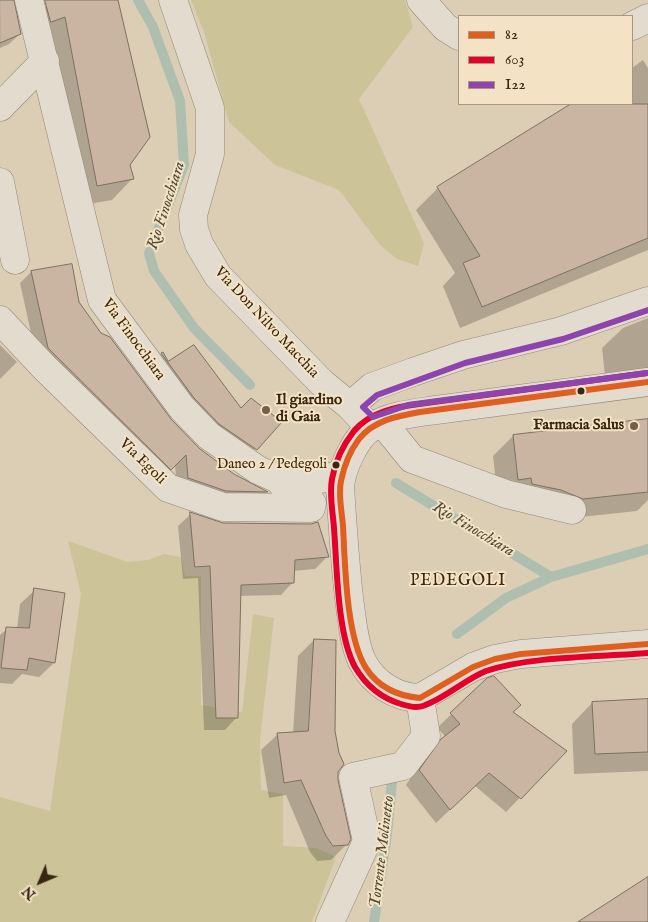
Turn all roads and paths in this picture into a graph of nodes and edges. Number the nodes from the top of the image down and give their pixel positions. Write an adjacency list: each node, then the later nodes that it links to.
1 (29, 0): 7 (street, Via Finocchiara)
2 (173, 0): 14 (street, Via Don Nilvo Macchia)
3 (421, 0): 6 (street)
4 (648, 18): 5 (street)
5 (633, 26)
6 (458, 35)
7 (45, 60): 8 (street); 17 (street, Via Finocchiara)
8 (0, 107)
9 (0, 182): 10 (street)
10 (15, 260)
11 (648, 301): 14 (street)
12 (0, 320): 17 (street, Via Egoli)
13 (648, 382): 15 (street)
14 (350, 406): 15 (street, Via Don Nilvo Macchia)
15 (376, 425): 16 (street); 18 (street, Via Don Nilvo Macchia)
16 (341, 475): 17 (street, Via Finocchiara); 20 (street)
17 (276, 478)
18 (572, 510)
19 (648, 644): 20 (street)
20 (420, 698): 21 (street)
21 (330, 922)

